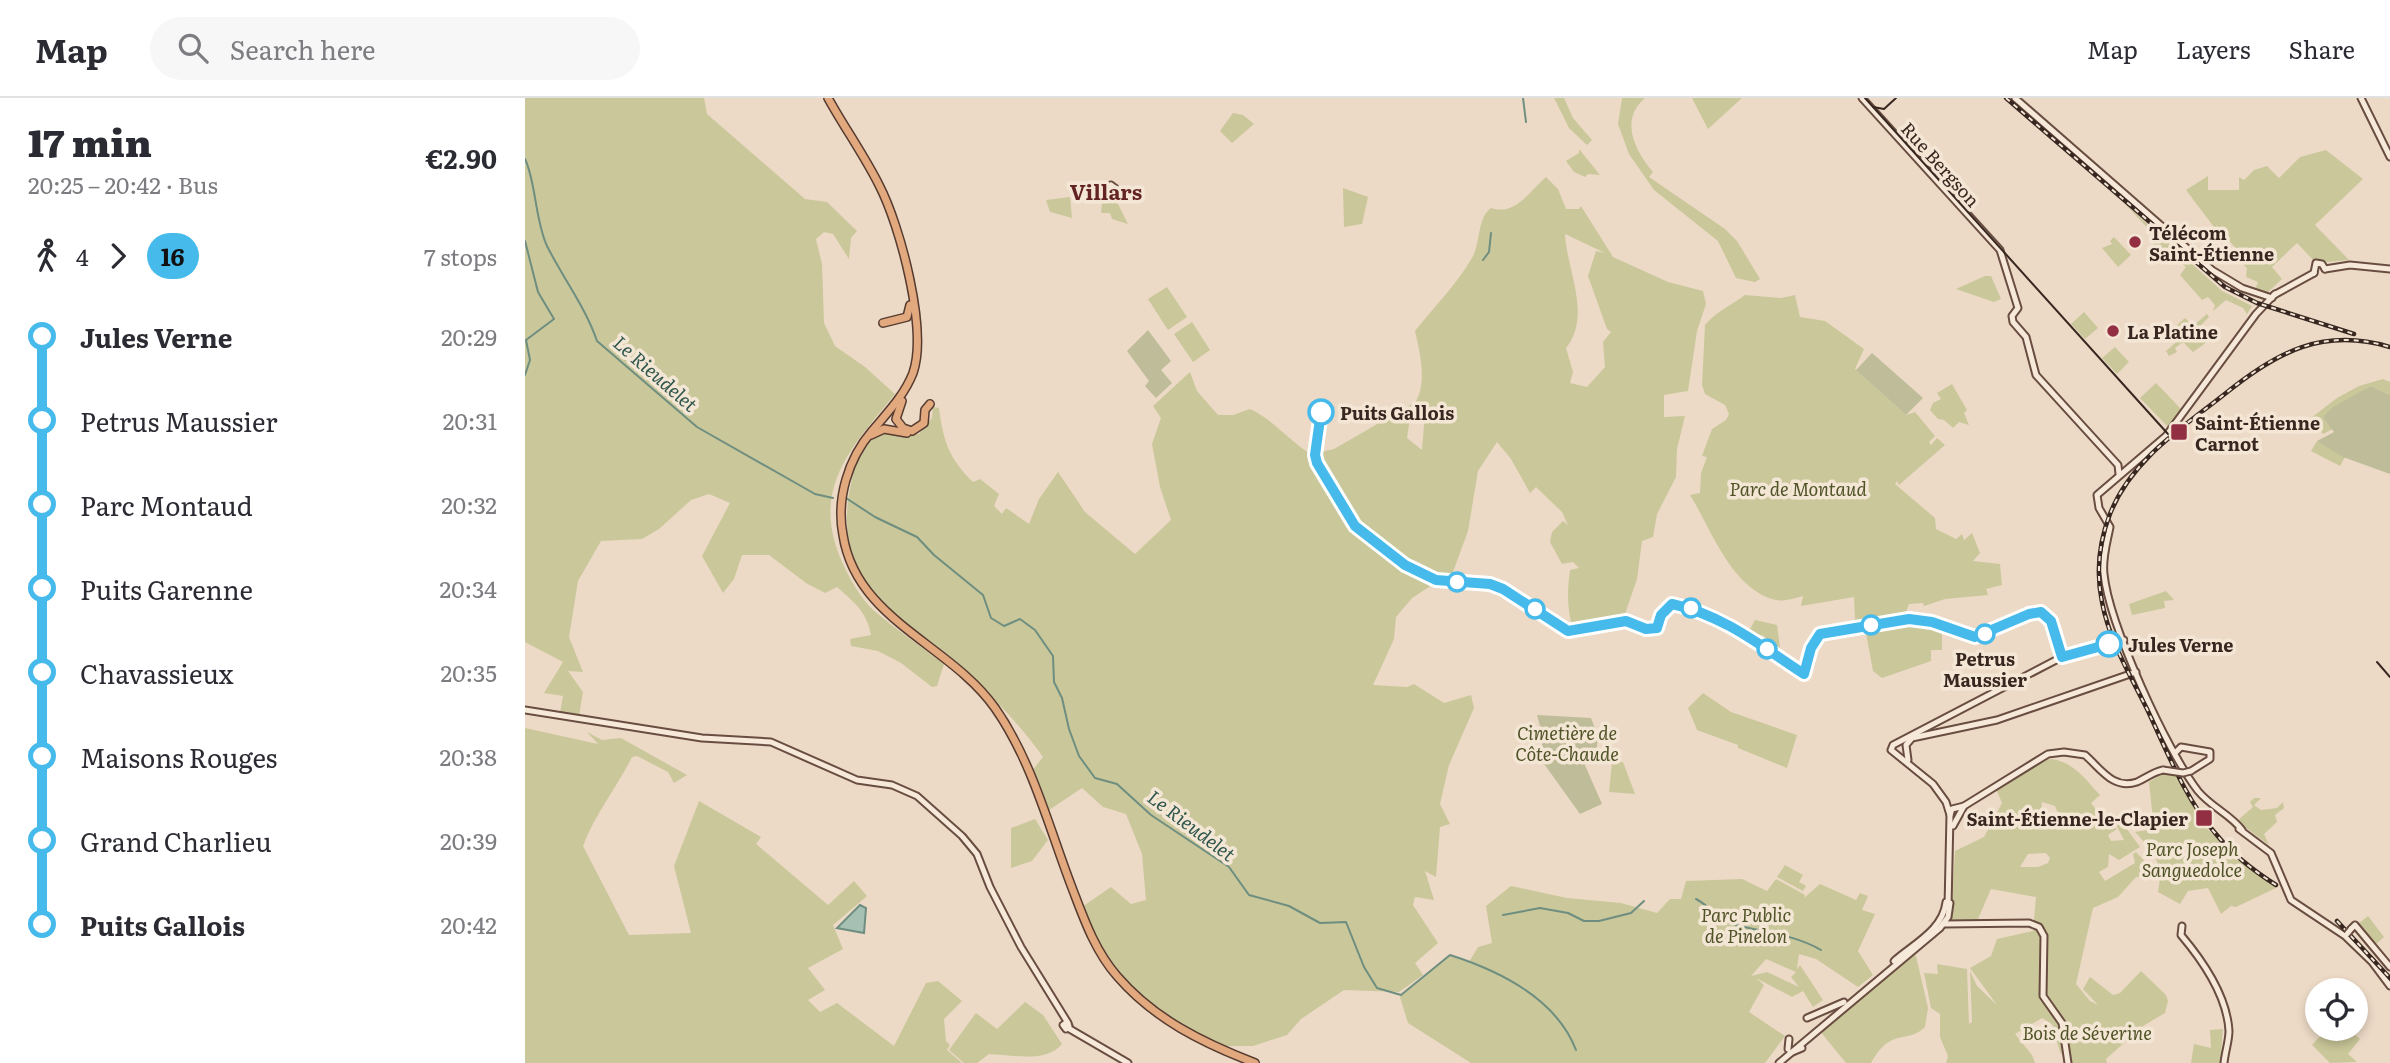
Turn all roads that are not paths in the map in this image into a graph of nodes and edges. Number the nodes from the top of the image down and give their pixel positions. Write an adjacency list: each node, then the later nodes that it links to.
1 (828, 98): 7 (highway); 10 (highway)
2 (1862, 98): 15 (main road, Rue Bergson)
3 (2015, 98): 9 (main road)
4 (2362, 98): 5 (main road)
5 (2390, 157)
6 (2390, 269): 8 (main road)
7 (906, 280): 11 (highway); 11 (highway)
8 (2293, 283): 9 (main road); 9 (main road)
9 (2267, 299): 15 (main road)
10 (917, 320): 13 (highway); 14 (highway)
11 (917, 340): 19 (highway)
12 (919, 402): 13 (highway)
13 (929, 406): 14 (highway)
14 (857, 451): 19 (highway)
15 (2119, 474): 16 (main road)
16 (2124, 640): 17 (main road); 21 (main road)
17 (2136, 672): 20 (main road); 23 (main road)
18 (525, 710): 43 (main road)
19 (1002, 721): 42 (highway)
20 (2172, 743): 22 (main road); 25 (main road)
21 (1891, 749): 23 (main road); 28 (main road)
22 (2179, 750): 24 (main road, bridge); 27 (main road)
23 (1908, 760): 28 (main road)
24 (2184, 774): 25 (main road); 26 (main road, bridge)
25 (2199, 792): 27 (main road)
26 (1964, 806): 28 (main road); 29 (main road)
27 (2215, 807): 33 (main road)
28 (1952, 809): 29 (main road); 30 (main road)
29 (1953, 826): 30 (main road)
30 (1949, 878): 31 (main road); 31 (main road)
31 (1940, 925): 34 (main road); 45 (main road)
32 (2182, 926): 46 (main road)
33 (2348, 933): 35 (main road); 36 (main road)
34 (1895, 963): 37 (main road); 41 (main road)
35 (2390, 967)
36 (2390, 986)
37 (1844, 1002): 38 (main road); 41 (main road)
38 (1807, 1018)
39 (1789, 1039): 41 (main road)
40 (1802, 1048): 41 (main road)
41 (1788, 1051): 44 (main road)
42 (1251, 1062)
43 (1128, 1063)
44 (1776, 1063)
45 (2067, 1063)
46 (2224, 1063)

